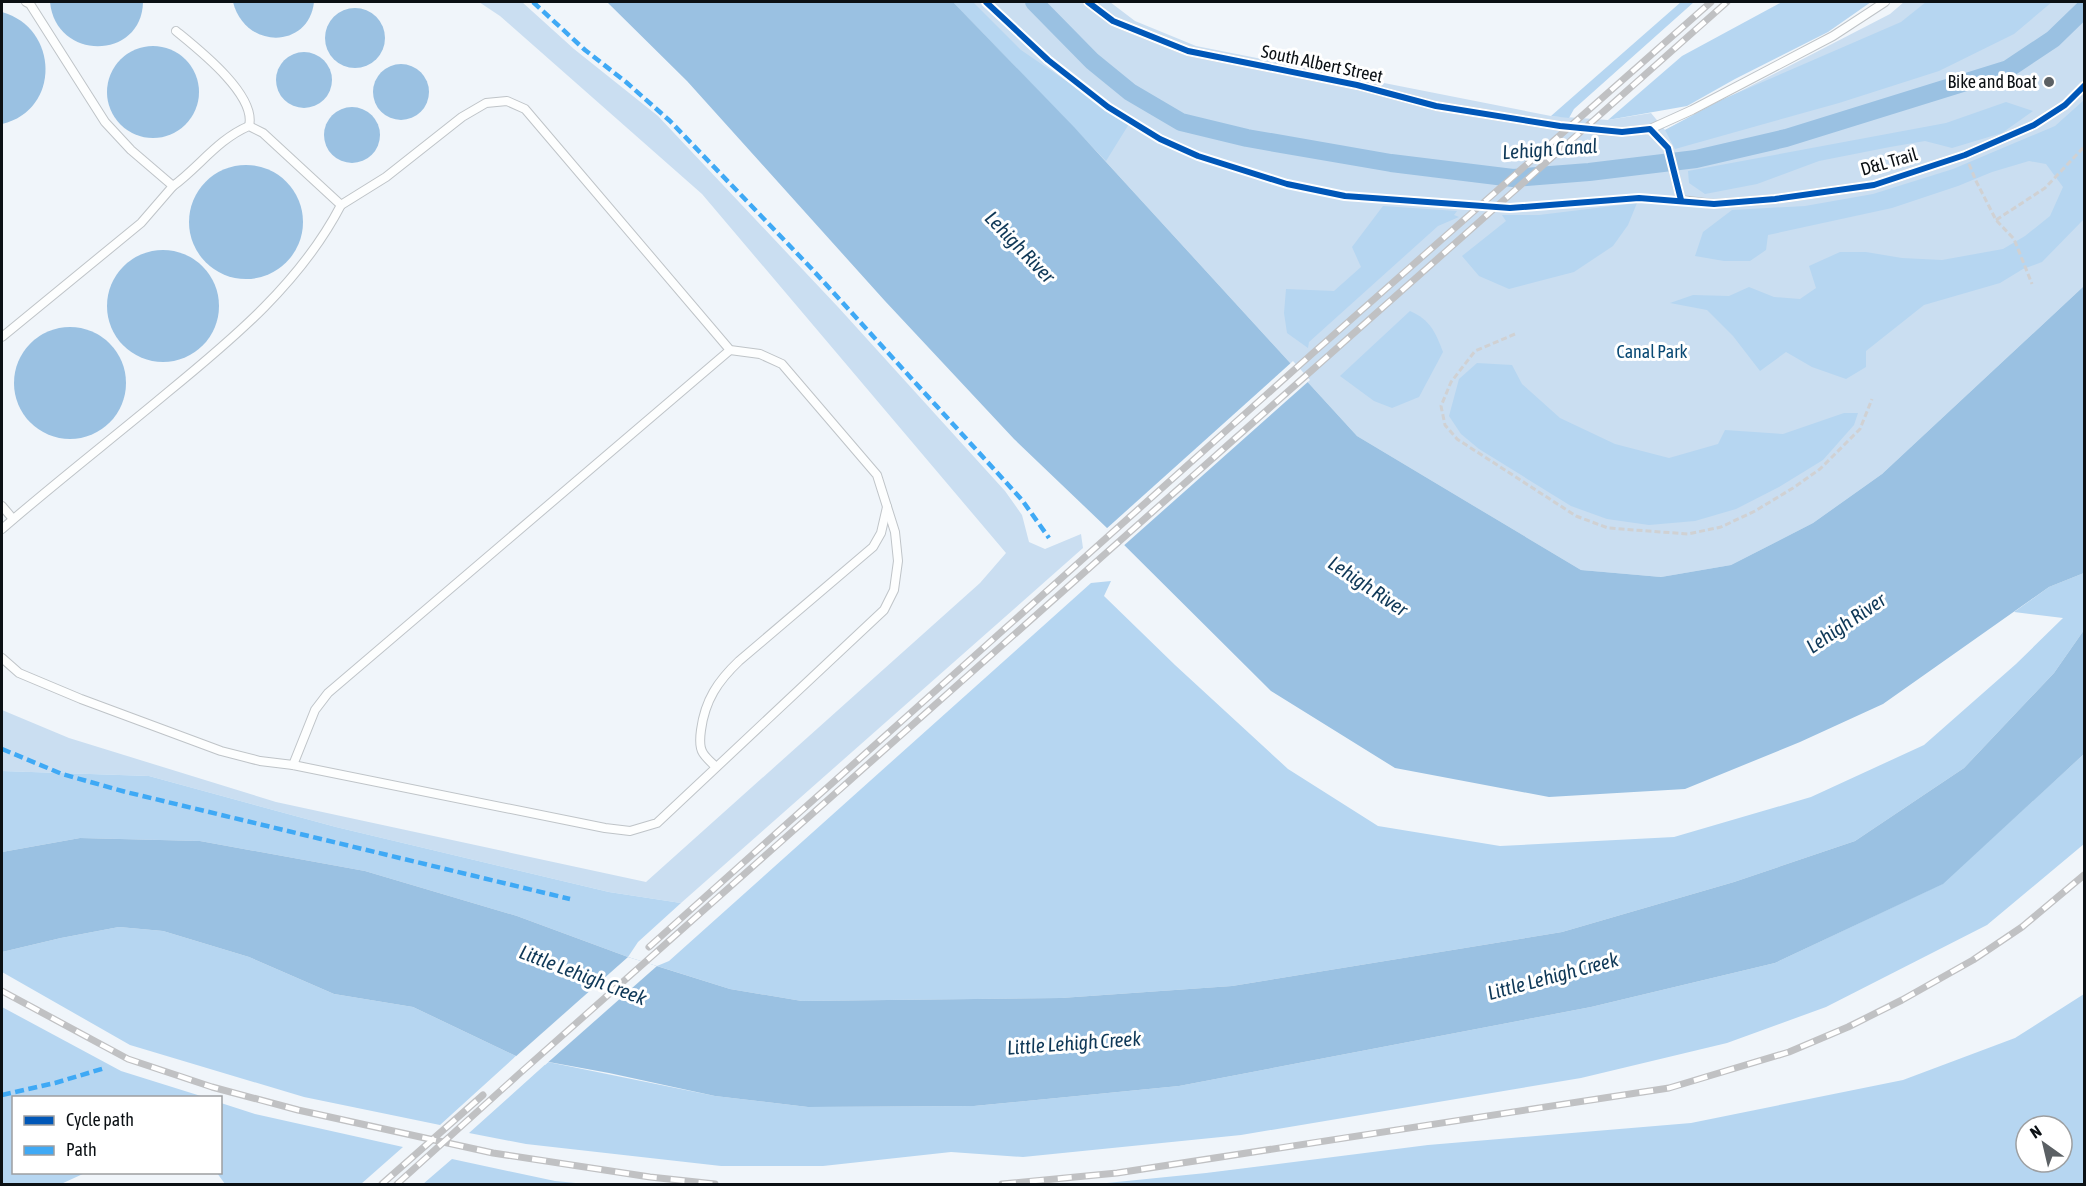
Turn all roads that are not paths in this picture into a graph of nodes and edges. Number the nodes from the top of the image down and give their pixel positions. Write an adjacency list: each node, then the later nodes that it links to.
1 (26, 2): 10 (lane)
2 (1088, 2): 7 (lane, South Albert Street)
3 (1885, 2): 8 (lane)
4 (176, 31): 6 (lane)
5 (2085, 86): 8 (lane, D&L Trail)
6 (249, 126): 10 (lane); 11 (lane)
7 (1560, 126)
8 (1650, 129): 9 (lane)
9 (1597, 130)
10 (173, 186): 12 (lane)
11 (341, 205): 13 (lane); 16 (lane)
12 (2, 337)
13 (730, 350): 15 (lane); 19 (lane)
14 (2, 506): 16 (lane)
15 (887, 506): 20 (lane); 20 (lane)
16 (13, 519): 17 (lane)
17 (2, 529)
18 (2, 658): 19 (lane)
19 (293, 765): 20 (lane)
20 (716, 767)

